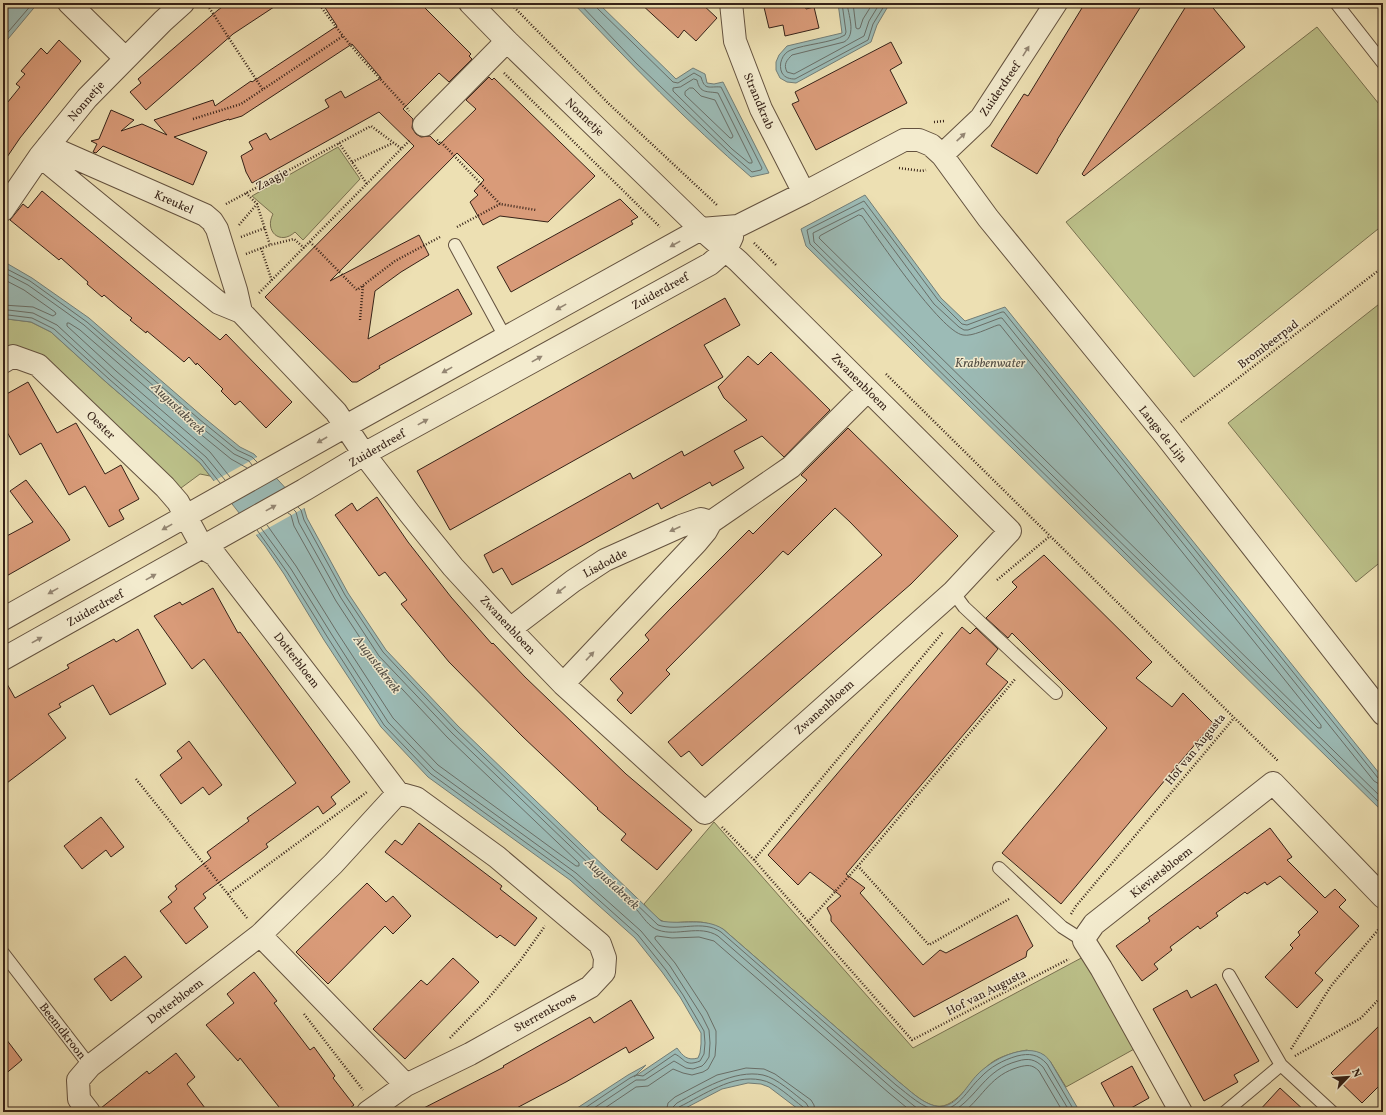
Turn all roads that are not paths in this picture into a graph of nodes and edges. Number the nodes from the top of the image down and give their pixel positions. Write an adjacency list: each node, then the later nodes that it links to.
1 (69, 3): 8 (street)
2 (183, 3): 8 (street, Nonnetje)
3 (470, 3): 7 (street, Nonnetje)
4 (732, 3): 13 (street, Strandkrab)
5 (1056, 3): 12 (street, Zuiderdreef, one-way to 5)
6 (1336, 3): 9 (lane)
7 (507, 41): 10 (street); 16 (street, Nonnetje)
8 (125, 58): 11 (street, Nonnetje)
9 (1383, 63)
10 (424, 125)
11 (44, 151): 14 (street, Nonnetje); 19 (street); 19 (street, Kreukel)
12 (942, 155): 13 (street); 34 (street, Langs de Lijn)
13 (804, 193): 15 (street)
14 (3, 210)
15 (738, 226): 16 (street); 18 (street, Zuiderdreef)
16 (701, 229): 18 (street, Nonnetje); 20 (street, one-way to 20)
17 (455, 245): 20 (lane)
18 (726, 250): 22 (street, Zwanenbloem); 24 (street, Zuiderdreef, one-way to 18)
19 (241, 312): 23 (street)
20 (505, 337): 23 (street, one-way to 23)
21 (3, 362): 25 (street, Oester)
22 (868, 390): 26 (street); 28 (street, Zwanenbloem)
23 (346, 426): 24 (street, Zwanenbloem); 25 (street, one-way to 25)
24 (364, 454): 27 (street, Zuiderdreef, one-way to 24); 30 (street, Zwanenbloem)
25 (186, 517): 27 (street); 29 (street, one-way to 29)
26 (711, 522): 30 (street, Lisdodde, one-way to 30); 32 (street, one-way to 26)
27 (203, 548): 31 (street, Zuiderdreef, one-way to 27); 35 (street, Dotterbloem)
28 (958, 599): 32 (street, Zwanenbloem); 33 (lane)
29 (3, 619)
30 (510, 629): 32 (street, Zwanenbloem)
31 (3, 659)
32 (563, 684)
33 (1056, 693)
34 (1383, 714)
35 (392, 785): 38 (street, Dotterbloem); 44 (street, Sterrenkroos)
36 (999, 868): 39 (lane)
37 (1383, 897): 39 (street, Kievietsbloem)
38 (260, 935): 43 (street, Dotterbloem); 44 (street)
39 (1084, 941): 47 (street)
40 (3, 953): 43 (lane, Beemdkroon)
41 (1229, 975): 42 (lane)
42 (1281, 1065): 48 (lane); 49 (lane)
43 (90, 1066): 46 (street, Beemdkroon)
44 (406, 1085): 45 (street, Sterrenkroos)
45 (372, 1109)
46 (89, 1112)
47 (1182, 1112)
48 (1225, 1112)
49 (1332, 1112)

